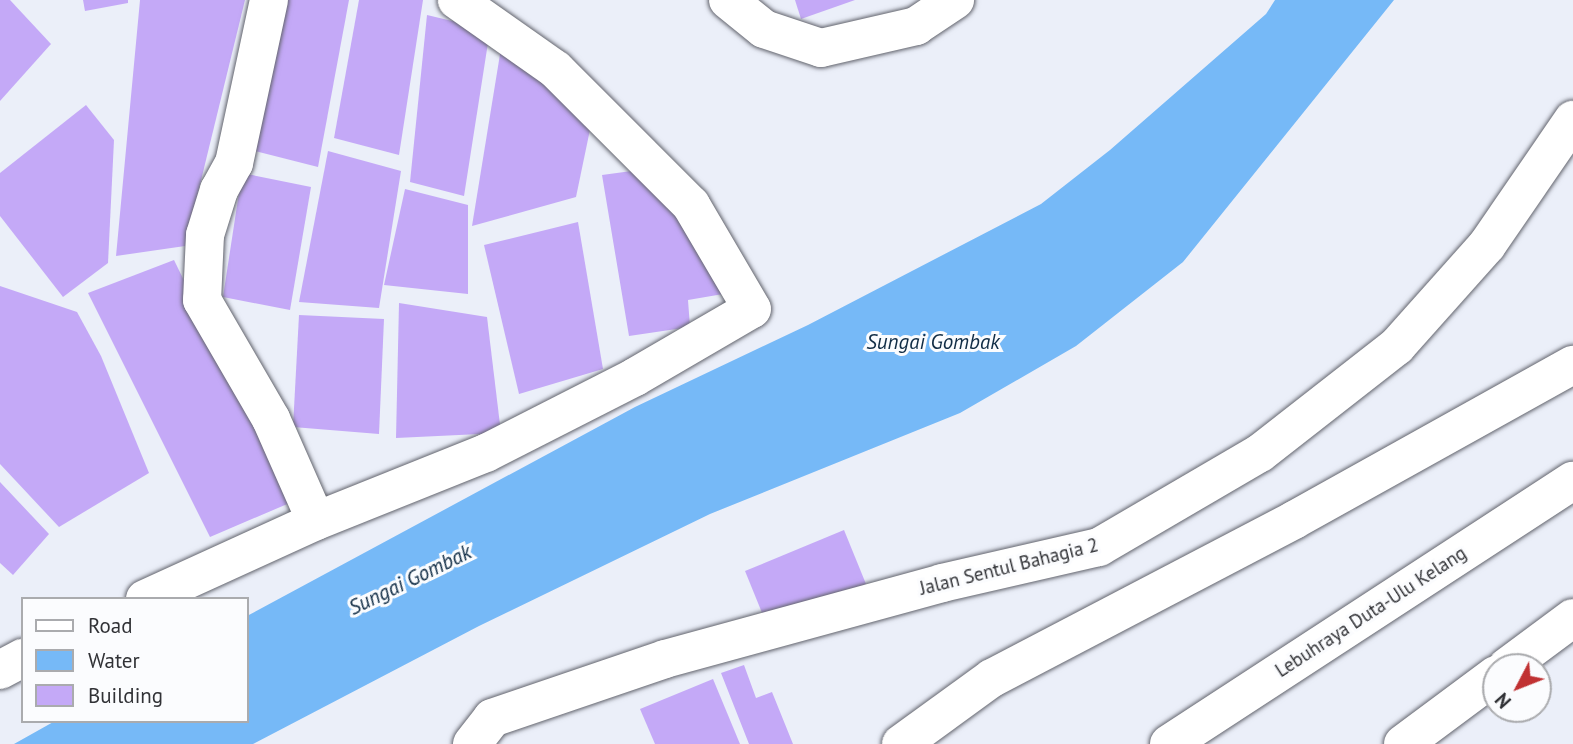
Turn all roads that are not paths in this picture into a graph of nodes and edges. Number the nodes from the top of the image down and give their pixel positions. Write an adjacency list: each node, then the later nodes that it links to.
1 (269, 0): 9 (main road)
2 (507, 0): 5 (main road)
3 (728, 0): 4 (main road)
4 (955, 0)
5 (463, 4): 9 (main road)
6 (1573, 120): 16 (main road, Jalan Sentul Bahagia 2)
7 (1573, 365): 17 (main road)
8 (1572, 481): 18 (main road, Lebuhraya Duta-Ulu Kelang)
9 (316, 522): 10 (main road)
10 (149, 597)
11 (1573, 618): 12 (main road)
12 (1526, 653)
13 (21, 660): 14 (main road)
14 (0, 670)
15 (1482, 685): 19 (main road)
16 (472, 744)
17 (901, 744)
18 (1169, 744)
19 (1402, 744)

